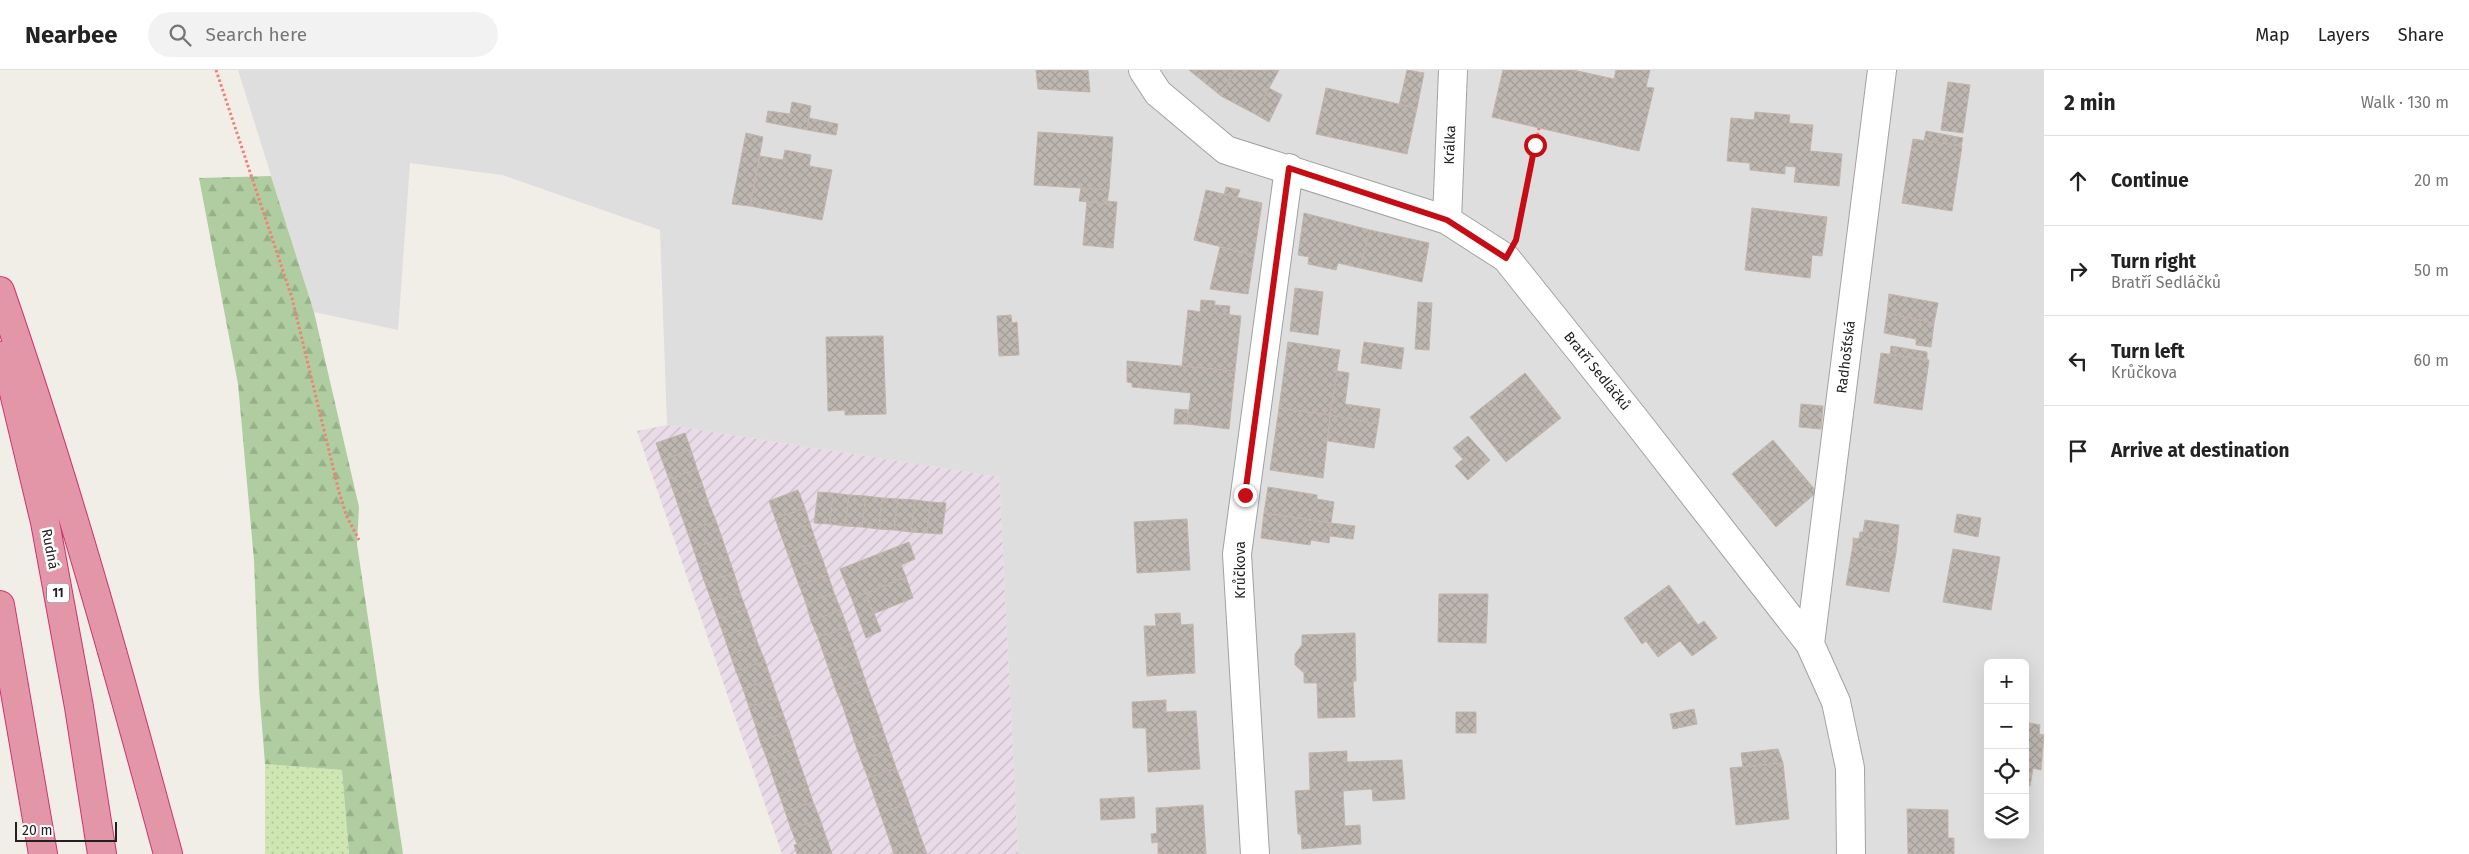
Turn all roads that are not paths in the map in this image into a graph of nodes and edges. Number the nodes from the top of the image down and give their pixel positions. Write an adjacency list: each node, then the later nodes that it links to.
1 (1143, 70): 4 (street, Bratří Sedláčků)
2 (1453, 70): 5 (street, Králka)
3 (1882, 70): 9 (street, Radhošťská)
4 (1289, 168): 5 (street, Bratří Sedláčků); 13 (street, Krůčkova)
5 (1447, 220): 9 (street, Bratří Sedláčků)
6 (0, 291): 12 (highway)
7 (0, 335): 11 (highway, Rudná / 11)
8 (0, 605): 10 (highway)
9 (1810, 644): 14 (street, Bratří Sedláčků)
10 (43, 854)
11 (102, 854)
12 (168, 854)
13 (1255, 854)
14 (1851, 854)

